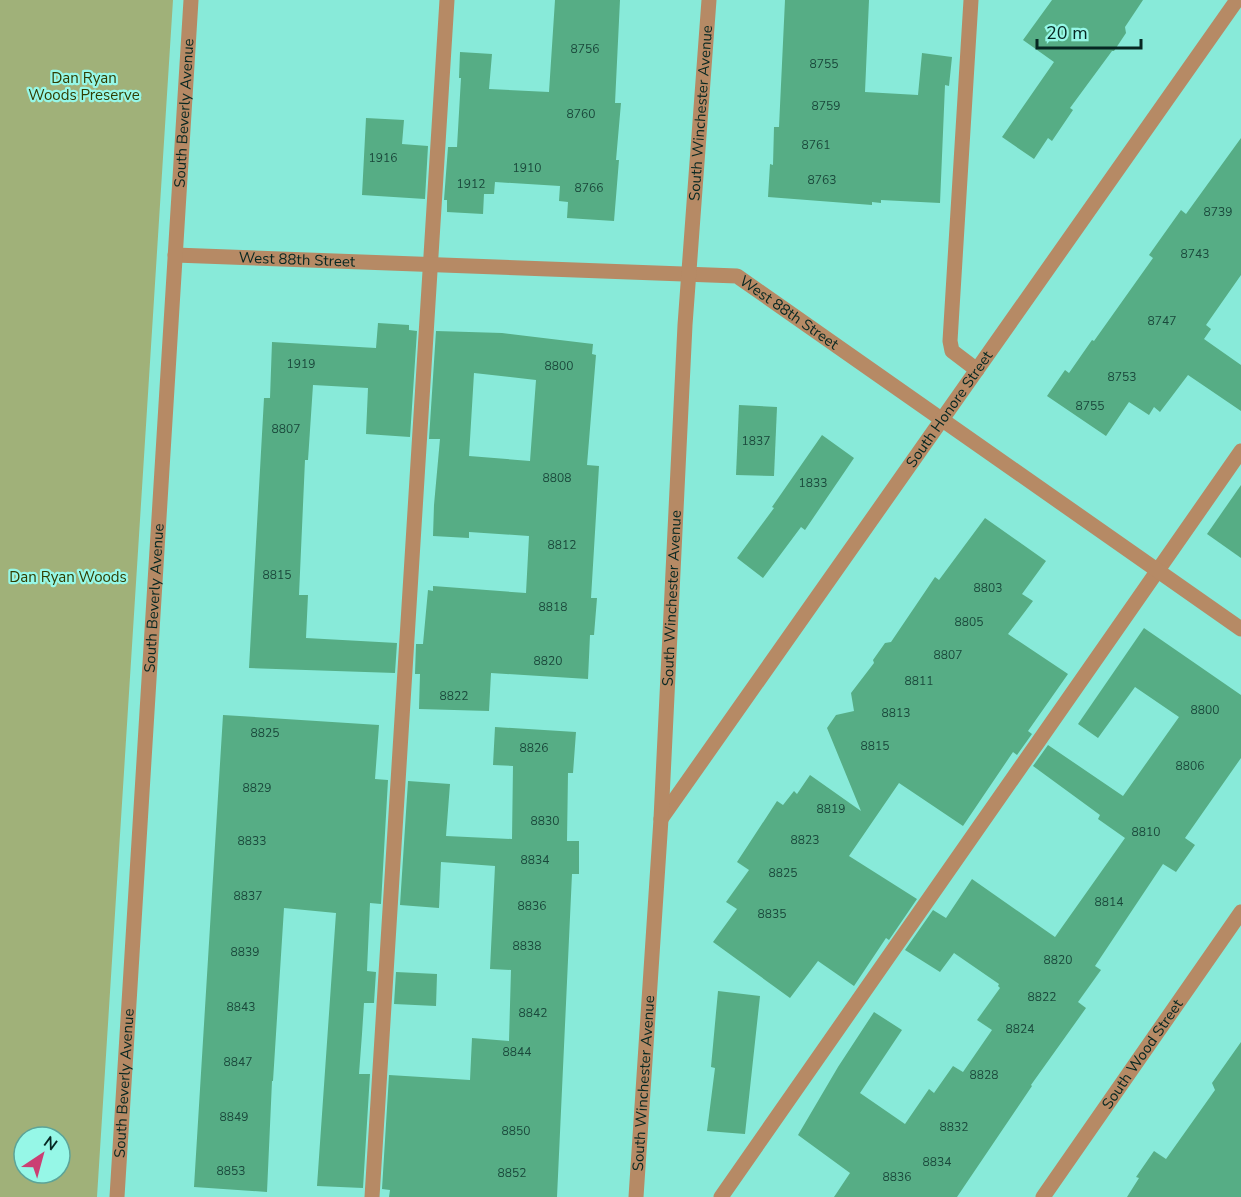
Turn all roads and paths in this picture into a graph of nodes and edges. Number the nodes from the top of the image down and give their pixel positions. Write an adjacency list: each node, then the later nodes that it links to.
1 (191, 0): 6 (street, South Beverly Avenue)
2 (447, 0): 7 (street)
3 (709, 0): 8 (street, South Winchester Avenue)
4 (971, 0): 9 (street)
5 (1237, 0): 9 (street, South Honore Street)
6 (175, 255): 7 (street, West 88th Street); 16 (street, South Beverly Avenue)
7 (432, 264): 8 (street, West 88th Street); 17 (street)
8 (689, 275): 10 (street, West 88th Street); 14 (street, South Winchester Avenue)
9 (977, 370): 10 (street, South Honore Street)
10 (941, 421): 12 (street, West 88th Street); 14 (street, South Honore Street)
11 (1241, 451): 12 (street)
12 (1158, 571): 13 (street, West 88th Street); 19 (street)
13 (1241, 629)
14 (661, 819): 18 (street, South Winchester Avenue)
15 (1241, 912): 20 (street, South Wood Street)
16 (117, 1197)
17 (372, 1197)
18 (636, 1197)
19 (721, 1197)
20 (1043, 1197)

